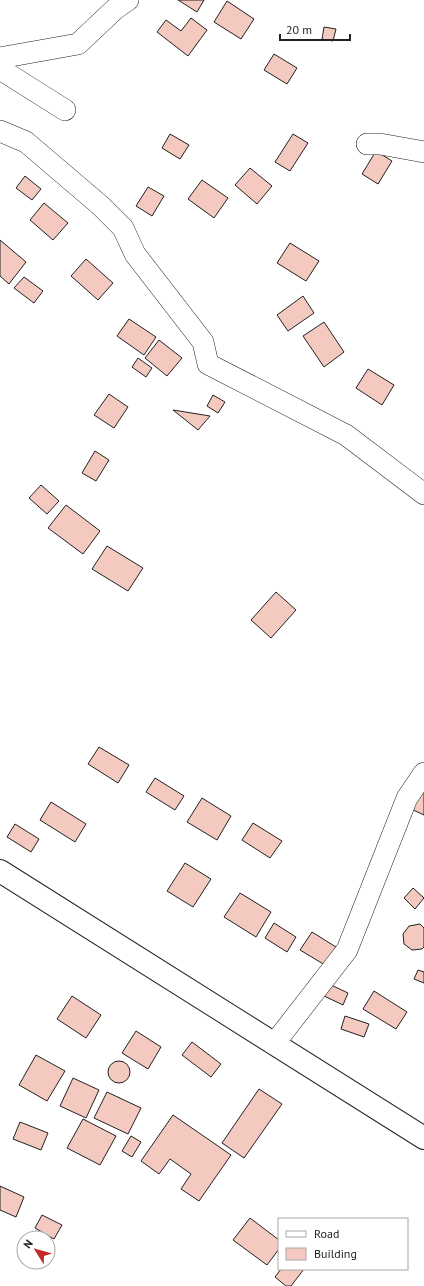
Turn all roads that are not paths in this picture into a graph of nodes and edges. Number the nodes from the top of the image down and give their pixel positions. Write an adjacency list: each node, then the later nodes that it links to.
1 (128, 0): 2 (street)
2 (0, 58)
3 (0, 69): 4 (street)
4 (65, 110)
5 (0, 131): 8 (street)
6 (367, 144): 7 (street)
7 (424, 152)
8 (424, 494)
9 (424, 773): 11 (street)
10 (0, 870): 11 (main road)
11 (274, 1044): 12 (main road)
12 (424, 1138)

